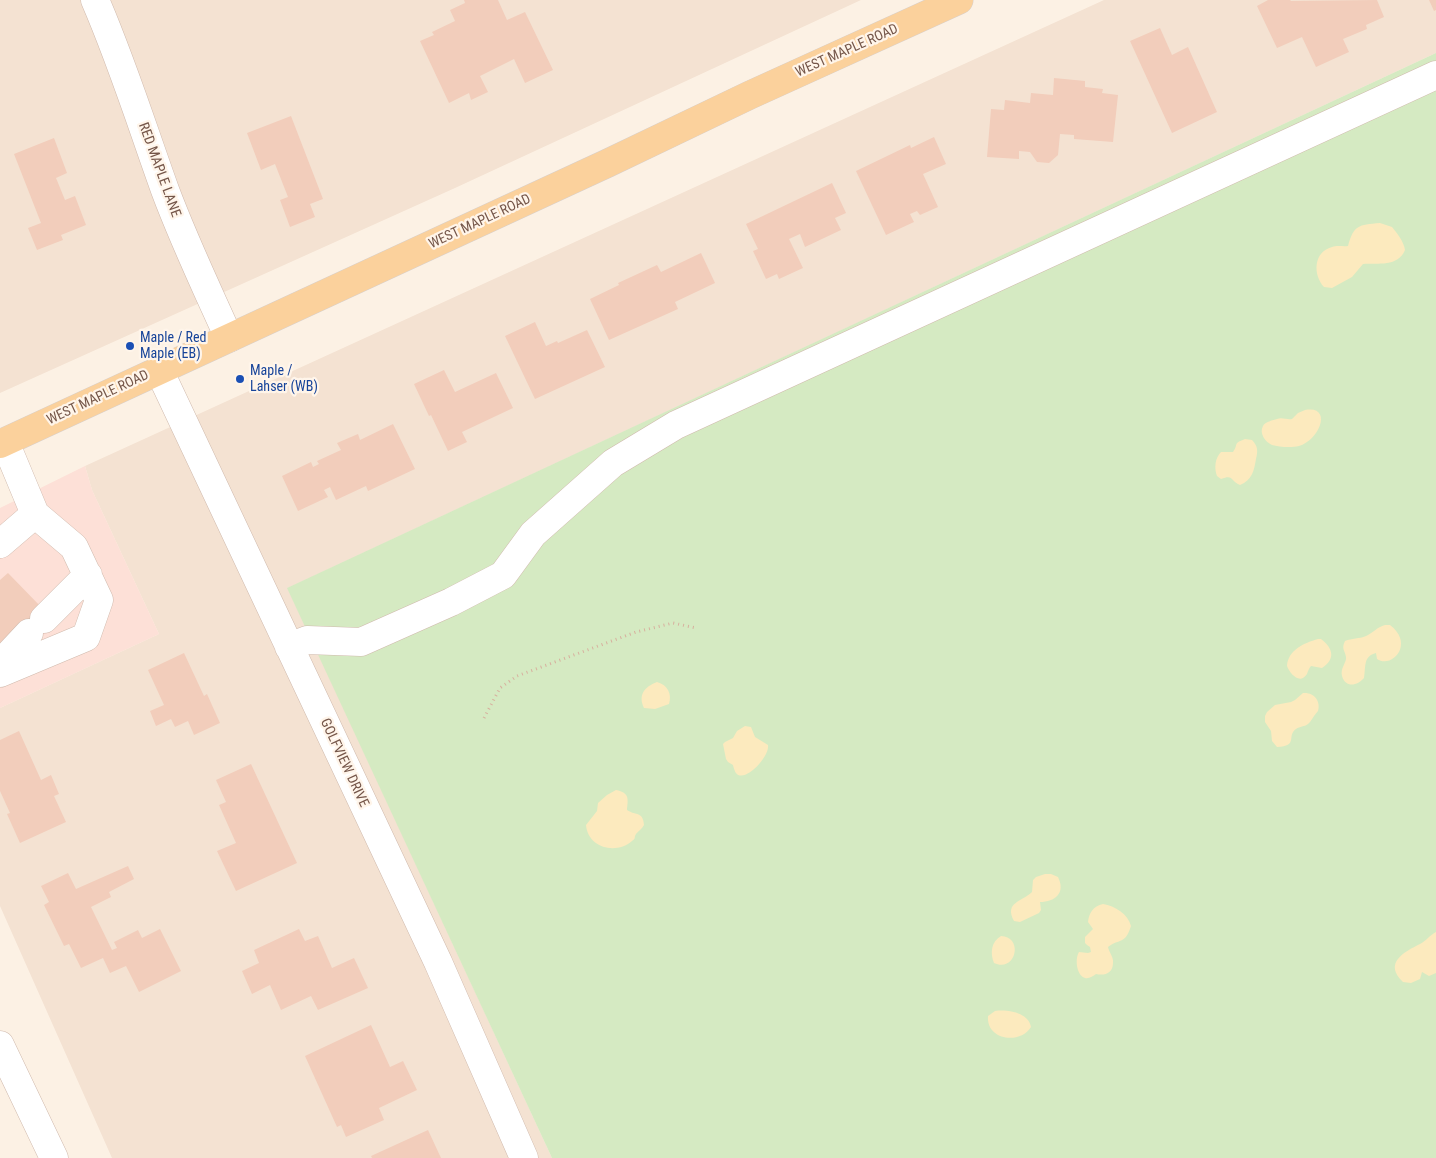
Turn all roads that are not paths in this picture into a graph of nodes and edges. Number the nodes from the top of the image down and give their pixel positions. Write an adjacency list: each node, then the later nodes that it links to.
1 (95, 0): 4 (street, RED MAPLE LANE)
2 (960, 0): 4 (main road, WEST MAPLE ROAD)
3 (1436, 75): 10 (street)
4 (229, 338): 5 (main road, WEST MAPLE ROAD)
5 (158, 370): 6 (main road, WEST MAPLE ROAD); 10 (street, GOLFVIEW DRIVE)
6 (2, 443): 7 (street)
7 (35, 514): 8 (street); 9 (street)
8 (0, 544)
9 (88, 575): 11 (street); 12 (street)
10 (289, 646): 16 (street, GOLFVIEW DRIVE)
11 (0, 664)
12 (0, 673)
13 (0, 1045): 14 (street)
14 (10, 1090): 15 (street)
15 (54, 1158)
16 (524, 1158)

